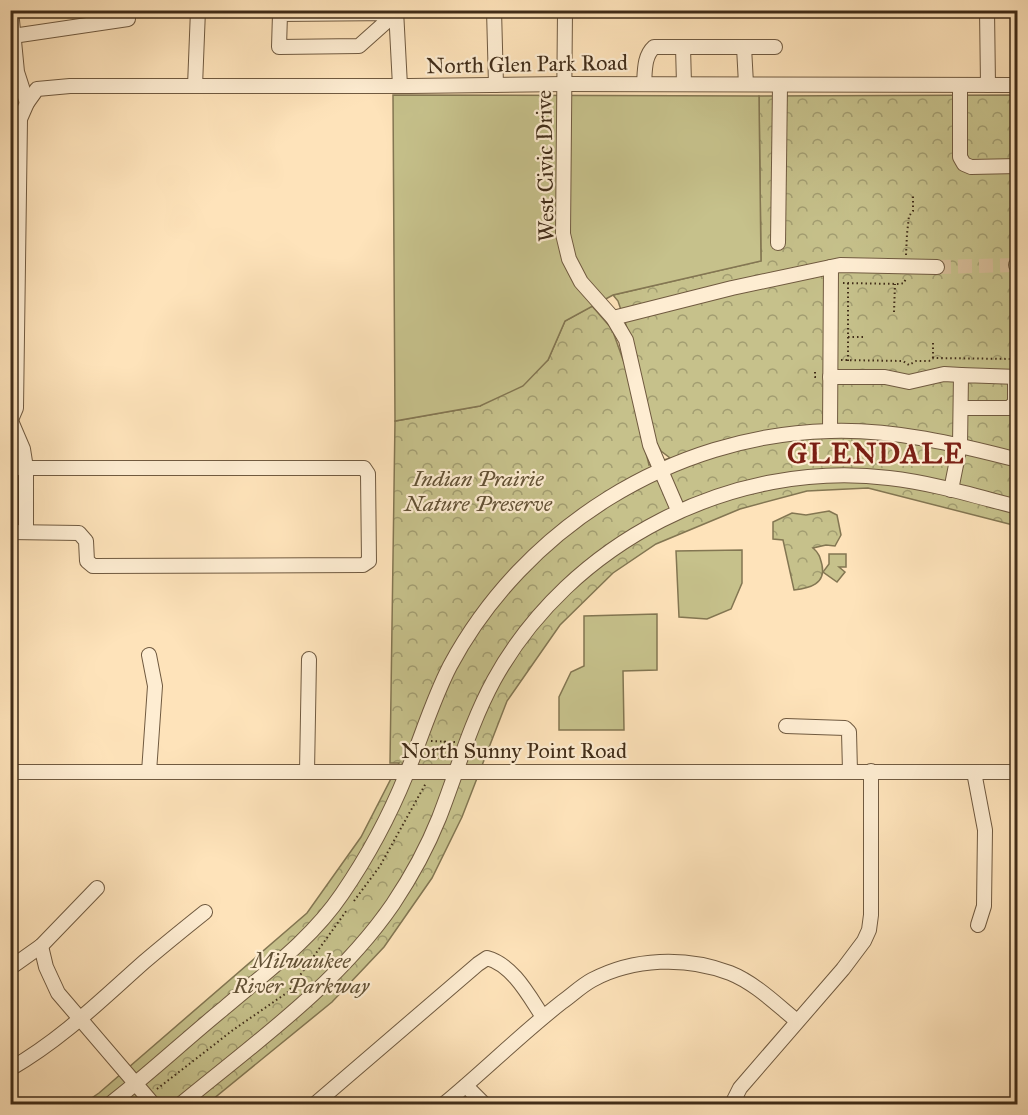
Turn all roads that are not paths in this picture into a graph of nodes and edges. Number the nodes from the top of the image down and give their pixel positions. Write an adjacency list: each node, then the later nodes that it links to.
1 (11, 10): 8 (street)
2 (128, 10): 8 (street)
3 (198, 10): 21 (street)
4 (494, 10): 16 (street)
5 (565, 10): 12 (street, West Civic Drive)
6 (987, 10): 19 (street)
7 (396, 12): 7 (street); 22 (street)
8 (13, 36): 23 (street)
9 (683, 47): 10 (street); 13 (street); 14 (street)
10 (744, 47): 11 (street); 15 (street)
11 (775, 47)
12 (565, 84): 13 (street, North Glen Park Road); 16 (street, North Glen Park Road); 30 (street, West Civic Drive)
13 (644, 84): 14 (street, North Glen Park Road)
14 (684, 84): 15 (street, North Glen Park Road)
15 (746, 84): 17 (street, North Glen Park Road)
16 (496, 85): 22 (street, North Glen Park Road)
17 (780, 85): 18 (street, North Glen Park Road); 26 (street)
18 (960, 85): 19 (street, North Glen Park Road); 25 (street)
19 (988, 85): 20 (street, North Glen Park Road)
20 (1017, 85)
21 (195, 86): 22 (street, North Glen Park Road); 23 (street, North Glen Park Road)
22 (400, 86)
23 (27, 103): 24 (street)
24 (15, 119): 27 (street)
25 (1017, 166)
26 (778, 243)
27 (14, 264): 35 (street)
28 (831, 267): 29 (street); 30 (street); 32 (street)
29 (937, 267)
30 (613, 318): 41 (street, West Civic Drive)
31 (961, 375): 32 (street); 33 (street); 34 (street)
32 (830, 377): 36 (street)
33 (1016, 377): 34 (street)
34 (961, 408): 37 (street)
35 (11, 421): 40 (street)
36 (830, 431): 37 (street); 41 (street)
37 (960, 445): 38 (street); 42 (street)
38 (1017, 460)
39 (10, 468): 40 (street)
40 (26, 468): 46 (street); 46 (street)
41 (660, 470): 44 (street, West Civic Drive); 56 (street)
42 (951, 490): 43 (street); 44 (street)
43 (1017, 507)
44 (678, 510): 50 (street)
45 (10, 532): 46 (street)
46 (26, 532)
47 (149, 655): 54 (street)
48 (309, 659): 55 (street)
49 (786, 726): 51 (street)
50 (456, 771): 51 (street, North Sunny Point Road); 56 (street, North Sunny Point Road); 72 (street)
51 (850, 771): 52 (street, North Sunny Point Road)
52 (871, 771): 57 (street, North Sunny Point Road); 66 (street)
53 (10, 772): 54 (street, North Sunny Point Road)
54 (149, 772): 55 (street, North Sunny Point Road)
55 (307, 772): 56 (street, North Sunny Point Road)
56 (408, 772): 68 (street)
57 (974, 772): 58 (street, North Sunny Point Road); 61 (street)
58 (1017, 772)
59 (97, 888): 62 (street)
60 (205, 912): 65 (street)
61 (978, 925)
62 (41, 946): 63 (street); 65 (street)
63 (10, 968)
64 (543, 1017): 66 (street); 69 (street); 73 (street)
65 (81, 1020): 67 (street); 68 (street)
66 (797, 1021): 76 (street)
67 (10, 1069)
68 (136, 1084): 70 (street); 71 (street)
69 (466, 1086): 74 (street); 75 (street)
70 (110, 1104)
71 (153, 1104)
72 (181, 1104)
73 (315, 1104)
74 (444, 1104)
75 (484, 1104)
76 (732, 1104)

